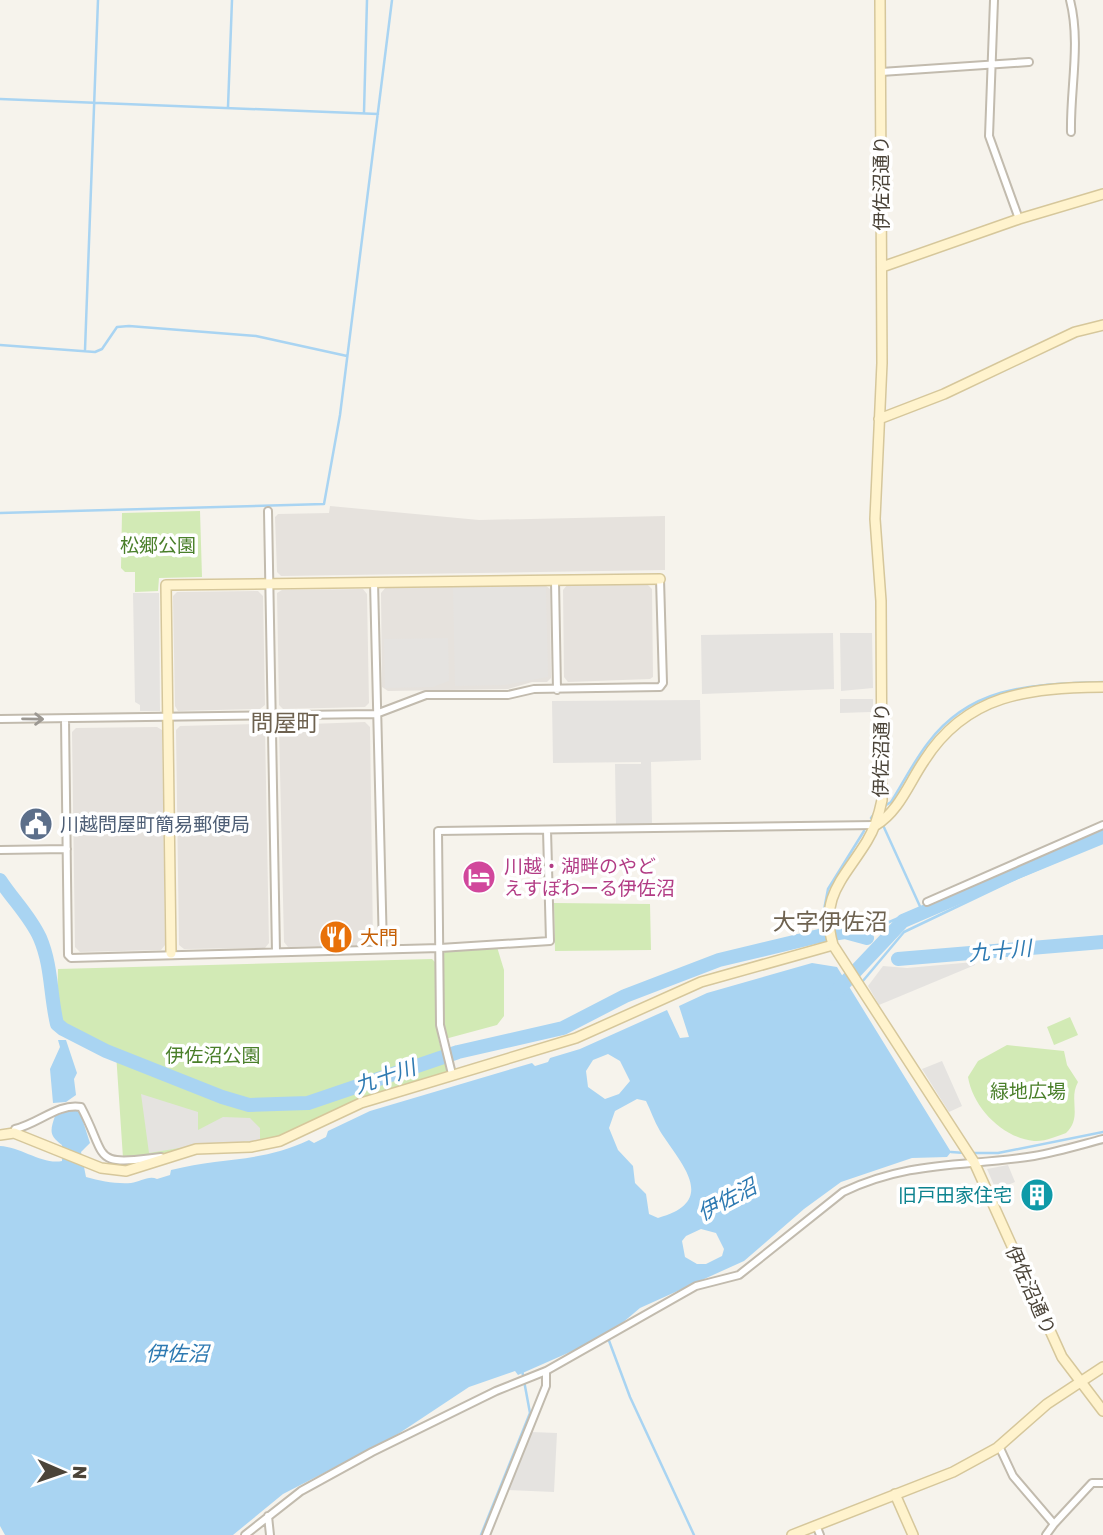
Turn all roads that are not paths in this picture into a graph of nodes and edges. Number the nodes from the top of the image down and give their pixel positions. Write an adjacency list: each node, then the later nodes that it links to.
1 (880, 0): 6 (street, 伊佐沼通り)
2 (994, 0): 5 (street)
3 (1070, 0): 7 (street)
4 (1028, 62): 5 (street)
5 (991, 66): 6 (street); 9 (street)
6 (881, 72): 10 (street, 伊佐沼通り)
7 (1072, 132)
8 (1103, 194): 9 (street)
9 (1019, 219): 10 (street)
10 (882, 267): 12 (street, 伊佐沼通り)
11 (1103, 325): 12 (street)
12 (879, 419): 25 (street, 伊佐沼通り)
13 (268, 511): 17 (street)
14 (660, 579): 15 (street); 19 (street)
15 (555, 581): 16 (street); 19 (street)
16 (374, 582): 17 (street); 20 (street)
17 (270, 585): 21 (street); 24 (street)
18 (1103, 687): 25 (street)
19 (557, 690): 20 (street)
20 (376, 714): 21 (street); 33 (street)
21 (273, 717): 24 (street); 35 (street)
22 (0, 719): 23 (street, one-way to 23)
23 (65, 719): 24 (street); 28 (street)
24 (167, 719): 34 (street)
25 (876, 825): 27 (street); 31 (street, 伊佐沼通り)
26 (1103, 825): 30 (street)
27 (547, 830): 32 (street); 32 (street)
28 (67, 849): 29 (street); 34 (street)
29 (0, 850)
30 (927, 902)
31 (832, 943): 36 (street); 41 (street, 伊佐沼通り)
32 (440, 948): 33 (street); 36 (street)
33 (383, 949): 35 (street)
34 (171, 953): 35 (street)
35 (276, 953)
36 (453, 1074): 40 (street)
37 (14, 1133): 38 (street); 40 (street); 40 (street)
38 (0, 1135)
39 (1103, 1139): 41 (street)
40 (180, 1154)
41 (974, 1162): 43 (street); 44 (street, 伊佐沼通り)
42 (1103, 1367): 44 (street)
43 (546, 1371): 49 (street); 54 (street)
44 (1078, 1381): 45 (street, 伊佐沼通り); 46 (street)
45 (1103, 1411)
46 (999, 1446): 48 (street); 50 (street)
47 (1103, 1483): 50 (street)
48 (895, 1494): 51 (street); 57 (street)
49 (268, 1516): 52 (street); 53 (street)
50 (1054, 1524): 58 (street)
51 (816, 1525): 55 (street); 56 (street)
52 (245, 1535)
53 (270, 1535)
54 (486, 1535)
55 (792, 1535)
56 (820, 1535)
57 (913, 1535)
58 (1046, 1535)

